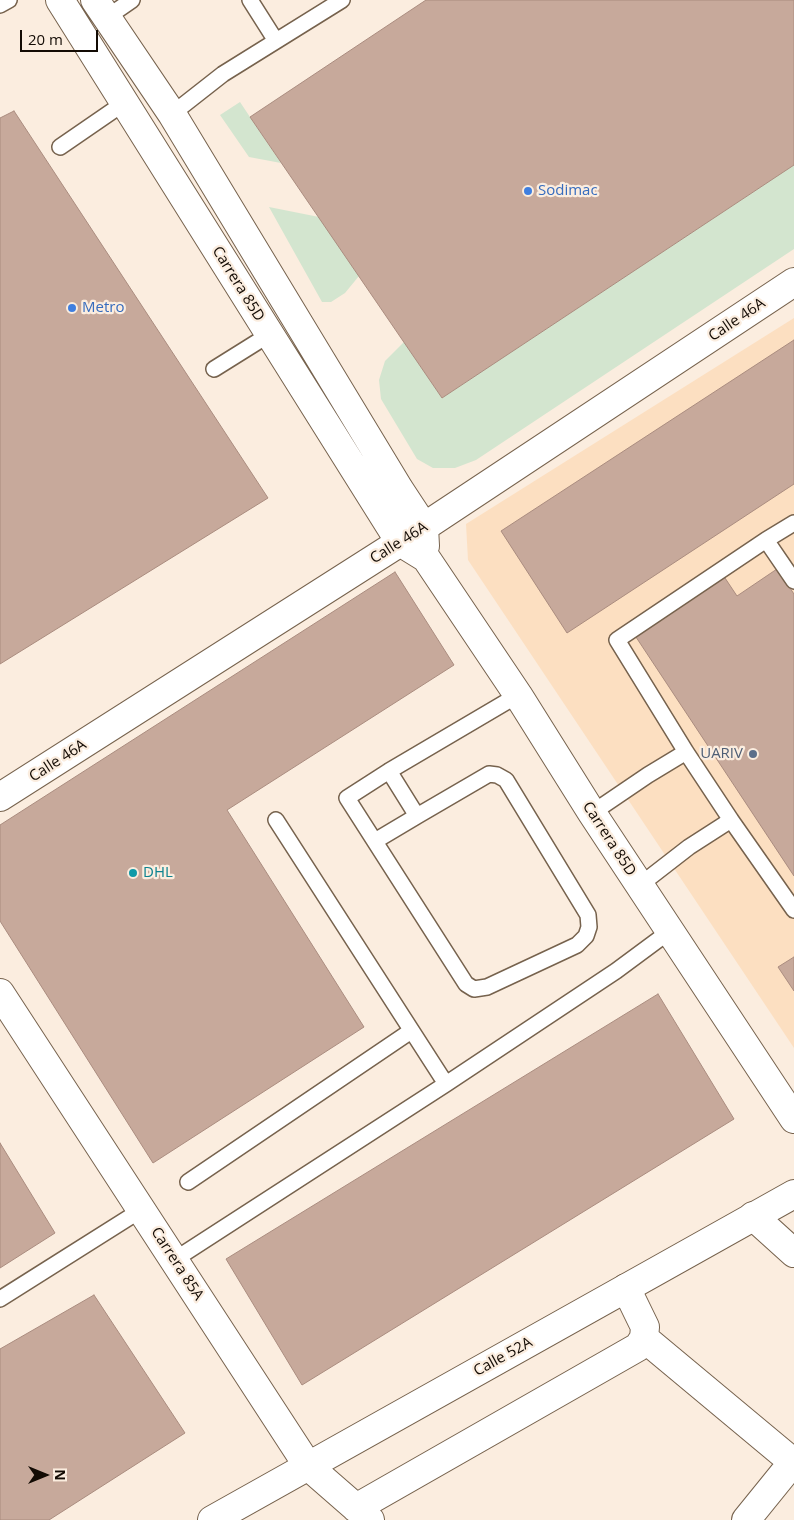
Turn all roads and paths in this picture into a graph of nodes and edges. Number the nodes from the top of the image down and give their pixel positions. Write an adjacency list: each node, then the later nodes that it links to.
1 (9, 0): 6 (lane)
2 (60, 0): 9 (street, Carrera 85D)
3 (132, 0): 7 (lane)
4 (250, 0): 8 (lane)
5 (342, 0): 8 (lane)
6 (0, 6)
7 (101, 9): 10 (street, Carrera 85D)
8 (276, 41): 10 (lane)
9 (124, 103): 11 (lane); 13 (street, Carrera 85D)
10 (172, 114): 16 (street, Carrera 85D)
11 (60, 147)
12 (794, 282): 16 (street, Calle 46A)
13 (270, 334): 14 (lane); 18 (street, Carrera 85D)
14 (214, 369)
15 (794, 523): 17 (lane)
16 (424, 527): 18 (street, Calle 46A); 19 (street, Carrera 85D)
17 (766, 540): 20 (lane); 22 (lane)
18 (400, 542): 19 (street, Carrera 85D); 24 (street, Calle 46A)
19 (426, 558): 21 (street, Carrera 85D)
20 (794, 581)
21 (518, 695): 23 (lane); 25 (street, Carrera 85D)
22 (686, 752): 25 (lane); 28 (lane)
23 (389, 771): 26 (lane); 29 (lane)
24 (0, 797)
25 (592, 814): 30 (street, Carrera 85D)
26 (417, 816): 29 (lane); 29 (lane)
27 (276, 820): 34 (lane)
28 (731, 820): 30 (lane); 31 (lane)
29 (375, 841)
30 (640, 885): 32 (street, Carrera 85D)
31 (794, 910)
32 (670, 931): 35 (lane); 36 (street, Carrera 85D)
33 (0, 993): 39 (street, Carrera 85A)
34 (411, 1031): 35 (lane); 37 (lane)
35 (446, 1084): 42 (lane)
36 (794, 1119)
37 (188, 1182)
38 (794, 1194): 40 (street, Calle 52A)
39 (141, 1210): 42 (street, Carrera 85A); 44 (lane)
40 (753, 1216): 41 (street); 43 (street, Calle 52A)
41 (794, 1253)
42 (174, 1260): 47 (street, Carrera 85A)
43 (626, 1288): 45 (street); 47 (street, Calle 52A)
44 (0, 1299)
45 (644, 1338): 46 (street); 48 (street)
46 (794, 1463): 50 (street)
47 (308, 1466): 48 (street, Carrera 85A); 49 (street, Calle 52A)
48 (363, 1514)
49 (212, 1520)
50 (746, 1520)

